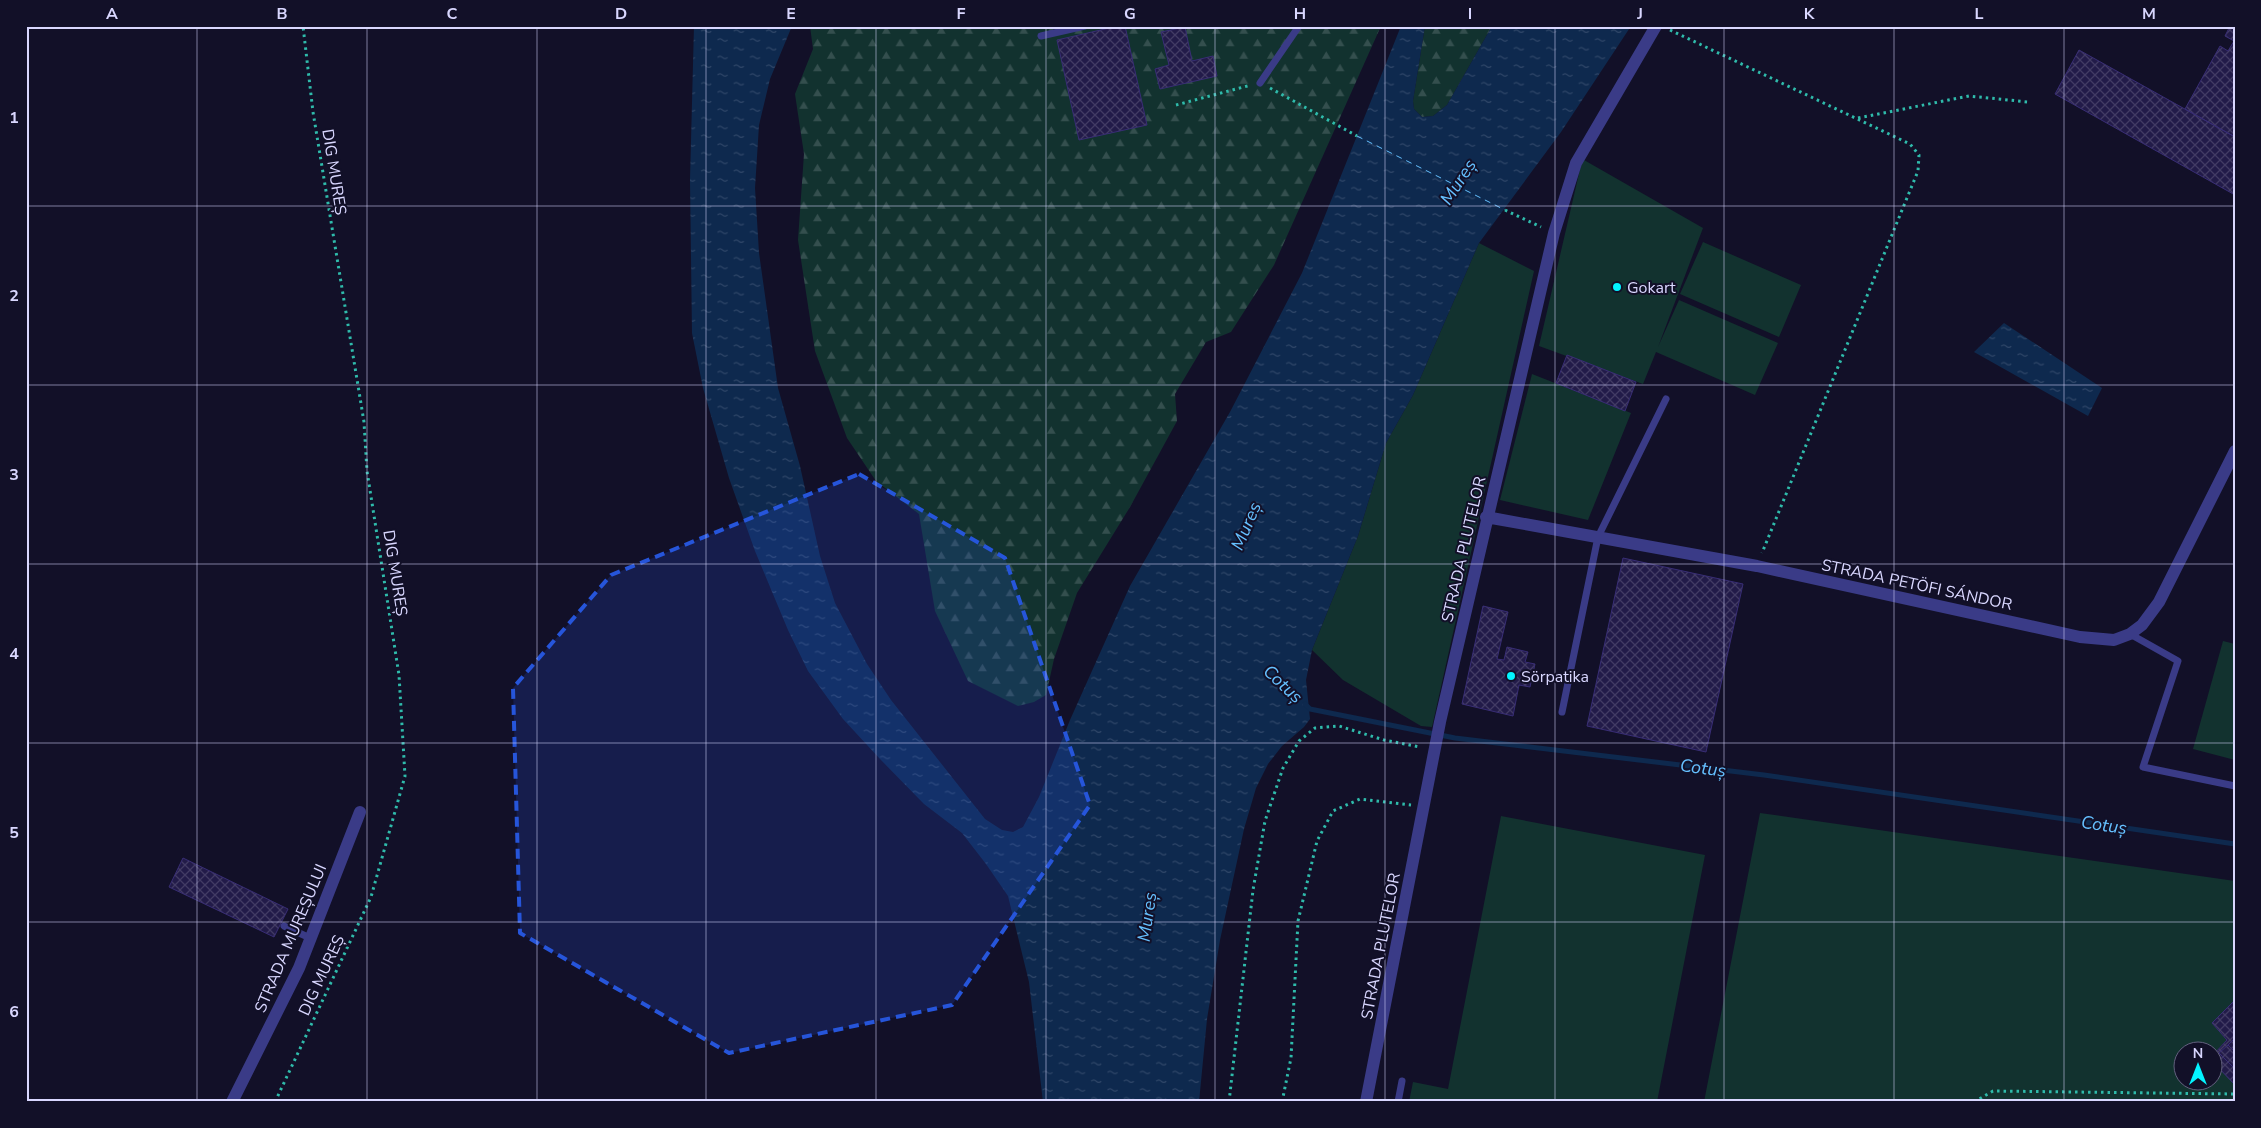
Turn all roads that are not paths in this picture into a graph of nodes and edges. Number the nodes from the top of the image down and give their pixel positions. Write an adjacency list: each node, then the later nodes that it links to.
1 (1085, 26): 4 (lane)
2 (1299, 26): 5 (lane)
3 (1656, 26): 8 (street, STRADA PLUTELOR)
4 (1041, 36)
5 (1260, 83)
6 (1666, 399): 9 (lane)
7 (2235, 451): 10 (street)
8 (1486, 517): 9 (street, STRADA PETÖFI SÁNDOR); 18 (street, STRADA PLUTELOR)
9 (1598, 537): 10 (street, STRADA PETÖFI SÁNDOR); 11 (lane)
10 (2130, 634): 12 (lane)
11 (1562, 712)
12 (2235, 786)
13 (360, 812): 15 (street, STRADA MUREȘULUI)
14 (284, 926): 15 (lane)
15 (310, 938): 17 (street, STRADA MUREȘULUI)
16 (1402, 1081): 19 (lane)
17 (232, 1102)
18 (1366, 1102)
19 (1398, 1102)

